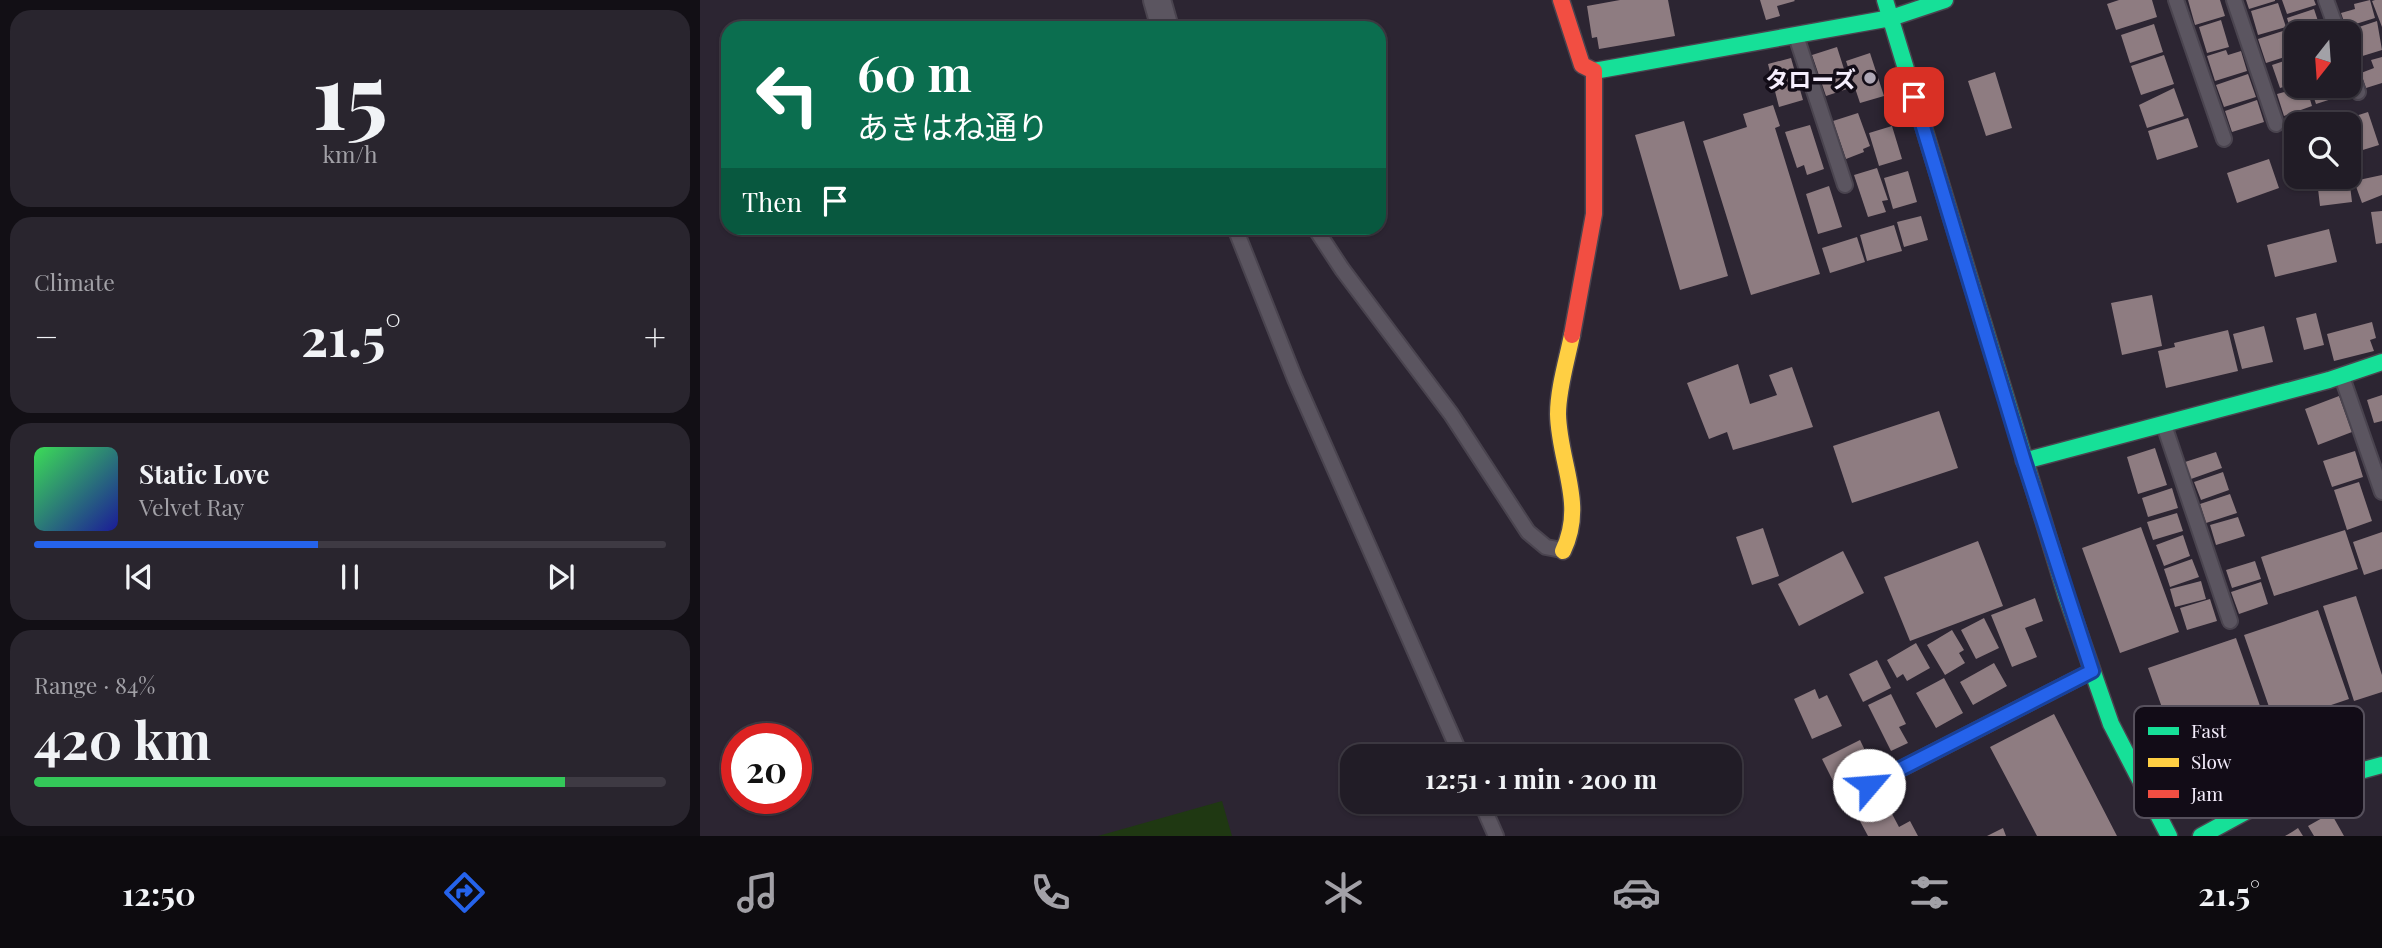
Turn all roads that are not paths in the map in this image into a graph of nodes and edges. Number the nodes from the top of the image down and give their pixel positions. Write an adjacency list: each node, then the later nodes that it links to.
1 (1157, 0): 9 (street)
2 (1561, 0): 12 (street)
3 (1885, 0): 8 (street)
4 (1945, 0): 8 (street)
5 (2176, 0): 14 (lane)
6 (2234, 0): 13 (lane)
7 (2326, 0): 10 (lane)
8 (1891, 18): 11 (street); 21 (street)
9 (1163, 21)
10 (2334, 21)
11 (1796, 35): 12 (street); 15 (lane)
12 (1594, 71): 23 (street)
13 (2276, 124)
14 (2224, 139)
15 (1844, 185)
16 (1238, 235): 26 (lane)
17 (1320, 235): 23 (lane)
18 (2382, 362): 19 (street)
19 (2342, 376): 20 (street); 22 (lane)
20 (2164, 425): 21 (street); 24 (lane)
21 (2024, 461): 25 (street)
22 (2382, 492)
23 (1563, 551)
24 (2230, 621)
25 (2092, 671): 28 (street); 30 (lane)
26 (1456, 744)
27 (2382, 765): 29 (street)
28 (2134, 768)
29 (2364, 770)
30 (1844, 798)
31 (1486, 814): 34 (lane)
32 (2160, 818): 35 (street)
33 (2234, 818): 36 (street)
34 (1496, 836)
35 (2169, 836)
36 (2201, 836)

